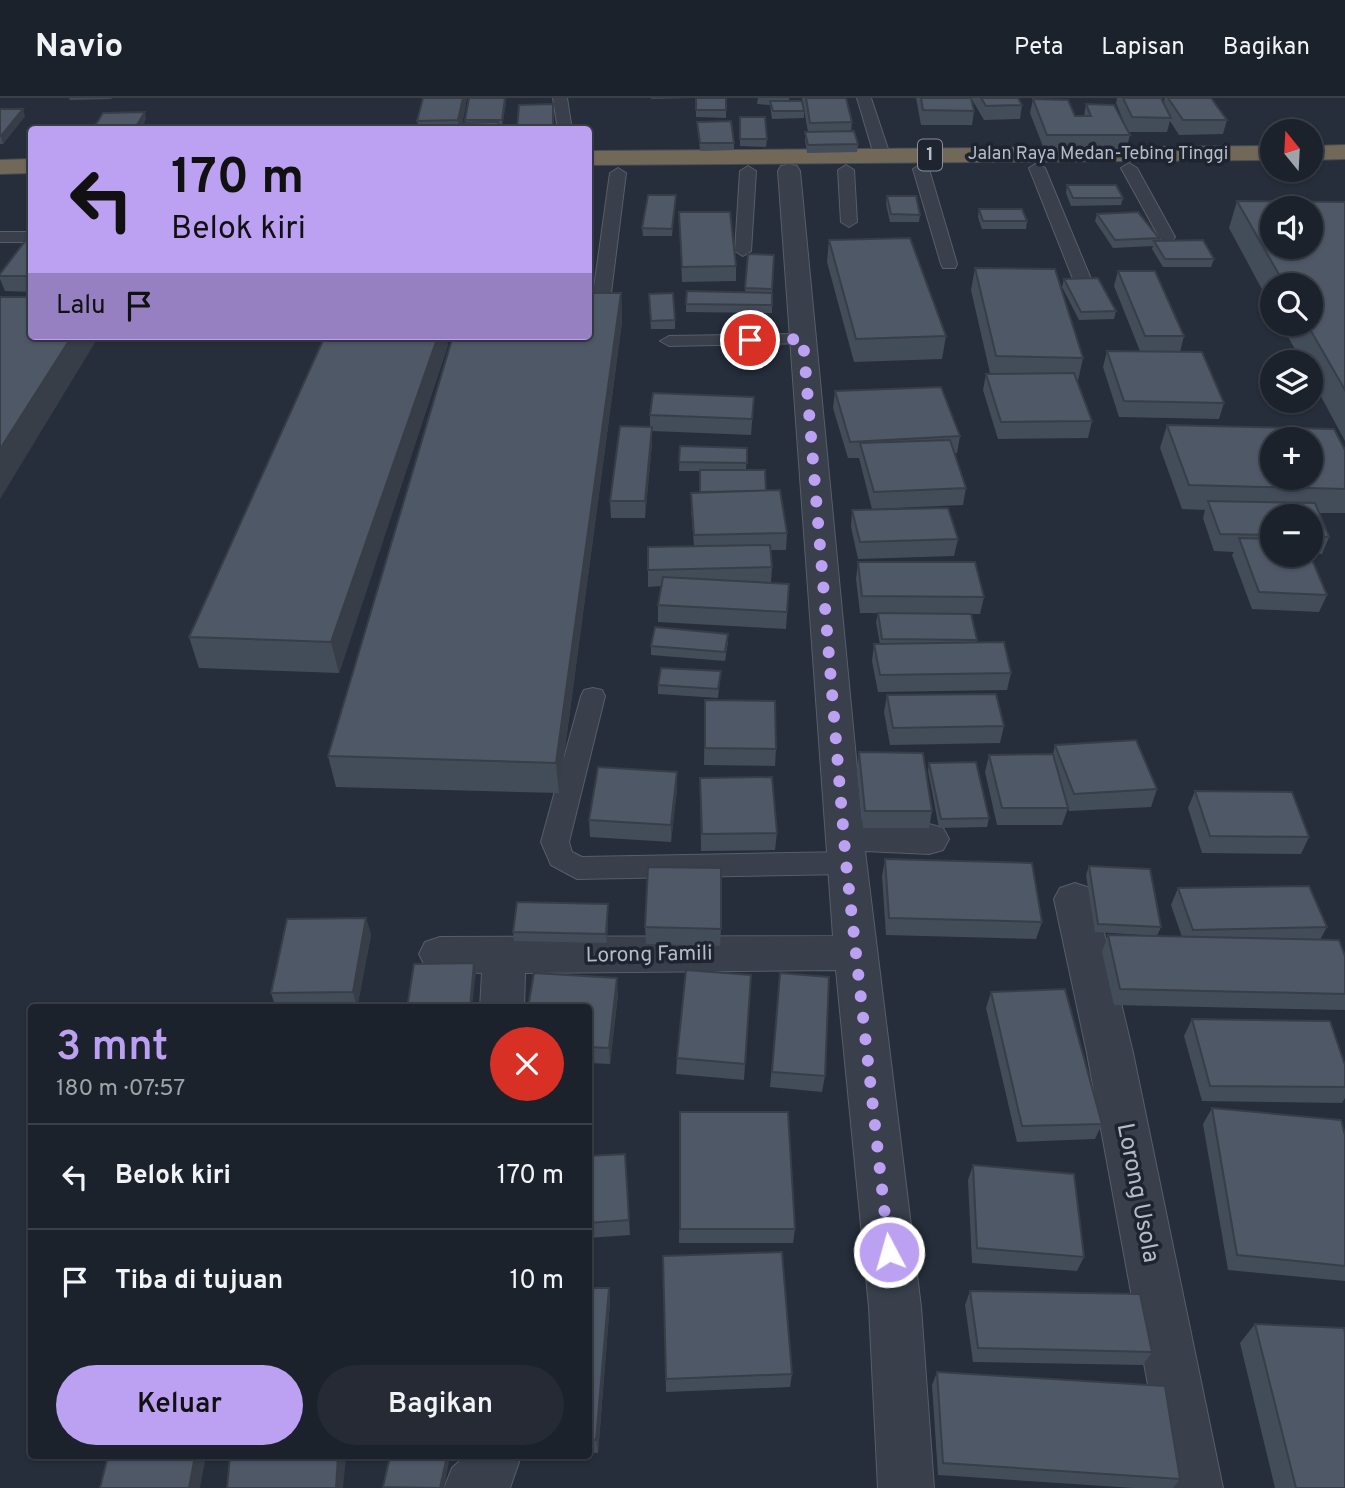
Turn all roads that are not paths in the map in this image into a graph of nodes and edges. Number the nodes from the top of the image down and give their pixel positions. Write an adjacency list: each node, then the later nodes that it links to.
1 (560, 98): 3 (lane)
2 (863, 98): 7 (lane)
3 (564, 126)
4 (1345, 152): 6 (highway)
5 (1260, 153): 7 (highway, Jalan Raya Medan-Tebing Tinggi / 1)
6 (1323, 153)
7 (882, 155): 8 (highway, Jalan Raya Medan-Tebing Tinggi / 1)
8 (592, 158)
9 (28, 166): 12 (highway)
10 (1323, 166): 11 (highway)
11 (1345, 166)
12 (0, 167)
13 (1260, 167): 15 (highway, Jalan Raya Medan-Tebing Tinggi / 1)
14 (1037, 168): 15 (highway, Jalan Raya Medan-Tebing Tinggi / 1); 16 (highway, Jalan Raya Medan-Tebing Tinggi / 1); 30 (lane)
15 (1129, 168): 26 (lane)
16 (920, 169): 17 (highway, Jalan Raya Medan-Tebing Tinggi / 1); 29 (lane)
17 (846, 170): 19 (highway, Jalan Raya Medan-Tebing Tinggi / 1); 24 (lane)
18 (748, 171): 19 (highway, Jalan Raya Medan-Tebing Tinggi / 1); 21 (highway, Jalan Raya Medan-Tebing Tinggi / 1); 28 (lane)
19 (789, 171): 32 (street)
20 (592, 173): 21 (highway, Jalan Raya Medan-Tebing Tinggi / 1)
21 (618, 173): 31 (lane)
22 (28, 181): 23 (highway)
23 (0, 182)
24 (849, 222)
25 (28, 237): 27 (lane)
26 (1167, 237)
27 (3, 241)
28 (743, 251)
29 (949, 264)
30 (1082, 279)
31 (600, 309)
32 (803, 339): 33 (lane); 36 (street)
33 (669, 341)
34 (593, 696): 36 (lane)
35 (929, 839): 36 (street)
36 (845, 849): 38 (street)
37 (1075, 899): 45 (street, Lorong Usola)
38 (858, 953): 40 (street, Lorong Famili); 44 (street)
39 (440, 954): 40 (street, Lorong Famili)
40 (504, 956): 41 (street)
41 (502, 1004)
42 (493, 1459): 43 (street)
43 (472, 1488)
44 (906, 1488)
45 (1195, 1488)

